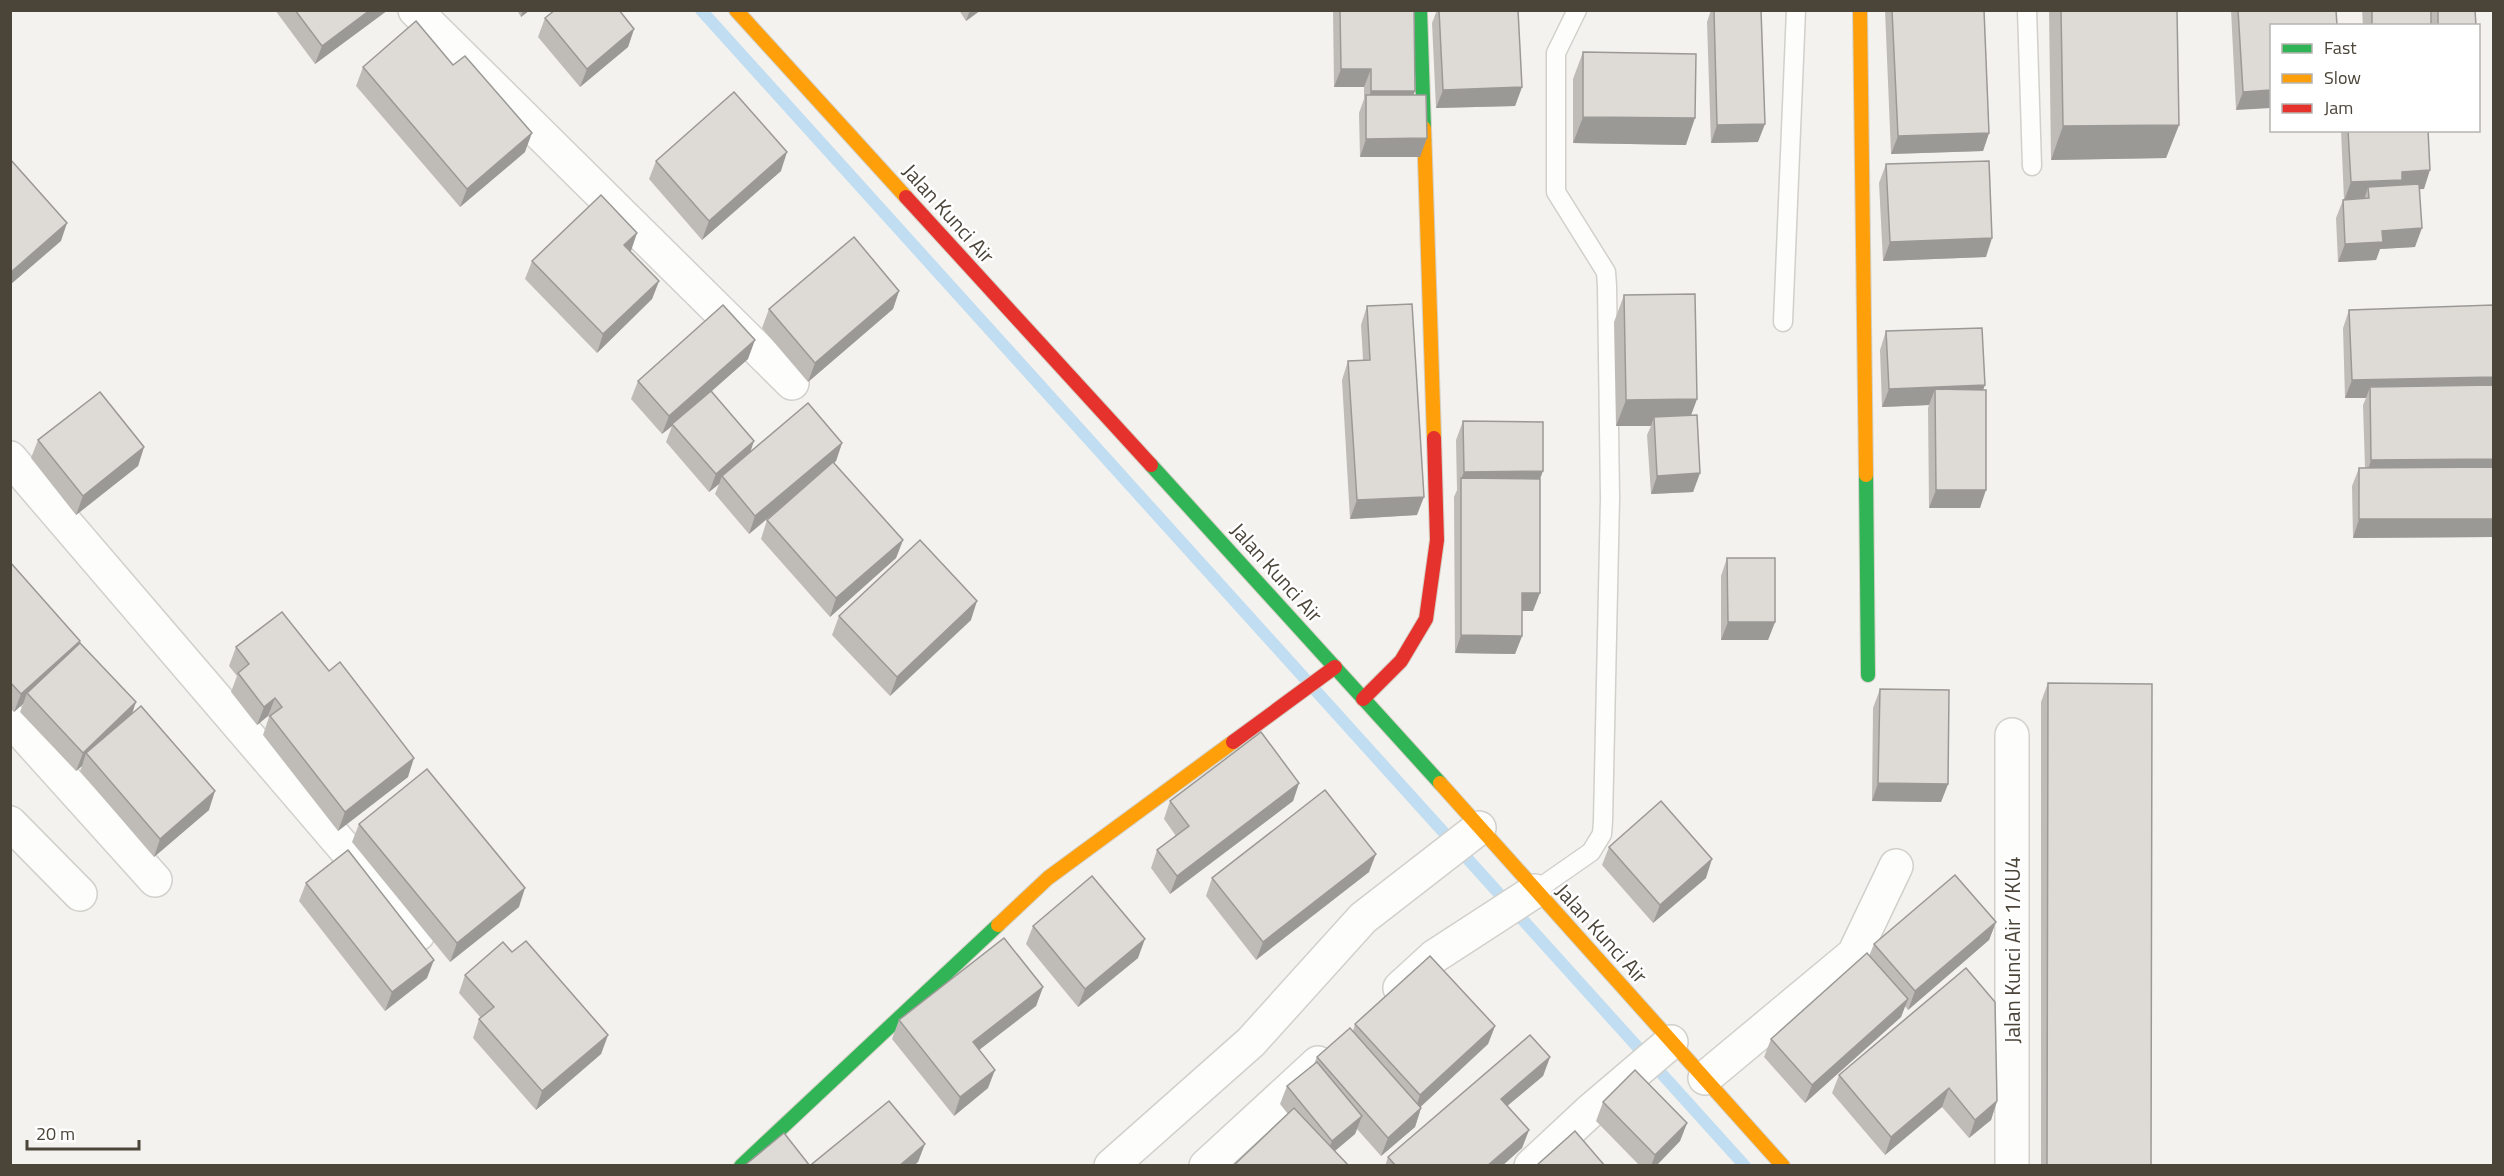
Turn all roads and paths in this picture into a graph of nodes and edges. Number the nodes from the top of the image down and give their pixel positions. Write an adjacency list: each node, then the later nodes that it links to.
1 (415, 10): 10 (street)
2 (736, 10): 12 (street, Jalan Kunci Air)
3 (1420, 10): 14 (street)
4 (1577, 10): 22 (lane)
5 (1796, 10): 9 (lane)
6 (1860, 10): 13 (street)
7 (2027, 10): 8 (lane)
8 (2032, 166)
9 (1783, 322)
10 (792, 383)
11 (10, 458): 23 (street)
12 (1329, 672): 14 (street, Jalan Kunci Air); 28 (street)
13 (1868, 675)
14 (1364, 699): 18 (street, Jalan Kunci Air)
15 (10, 719): 20 (street)
16 (2012, 735): 33 (street, Jalan Kunci Air 1/KU4)
17 (10, 824): 21 (street)
18 (1464, 840): 22 (street, Jalan Kunci Air); 29 (street)
19 (1896, 866): 27 (street)
20 (155, 880)
21 (80, 894)
22 (1519, 901): 24 (street); 26 (street, Jalan Kunci Air)
23 (418, 934)
24 (1383, 1004)
25 (1339, 1044): 30 (street)
26 (1657, 1054): 27 (street, Jalan Kunci Air); 31 (street)
27 (1705, 1078): 32 (street, Jalan Kunci Air)
28 (741, 1166)
29 (1111, 1166)
30 (1206, 1166)
31 (1531, 1166)
32 (1783, 1166)
33 (2012, 1166)

